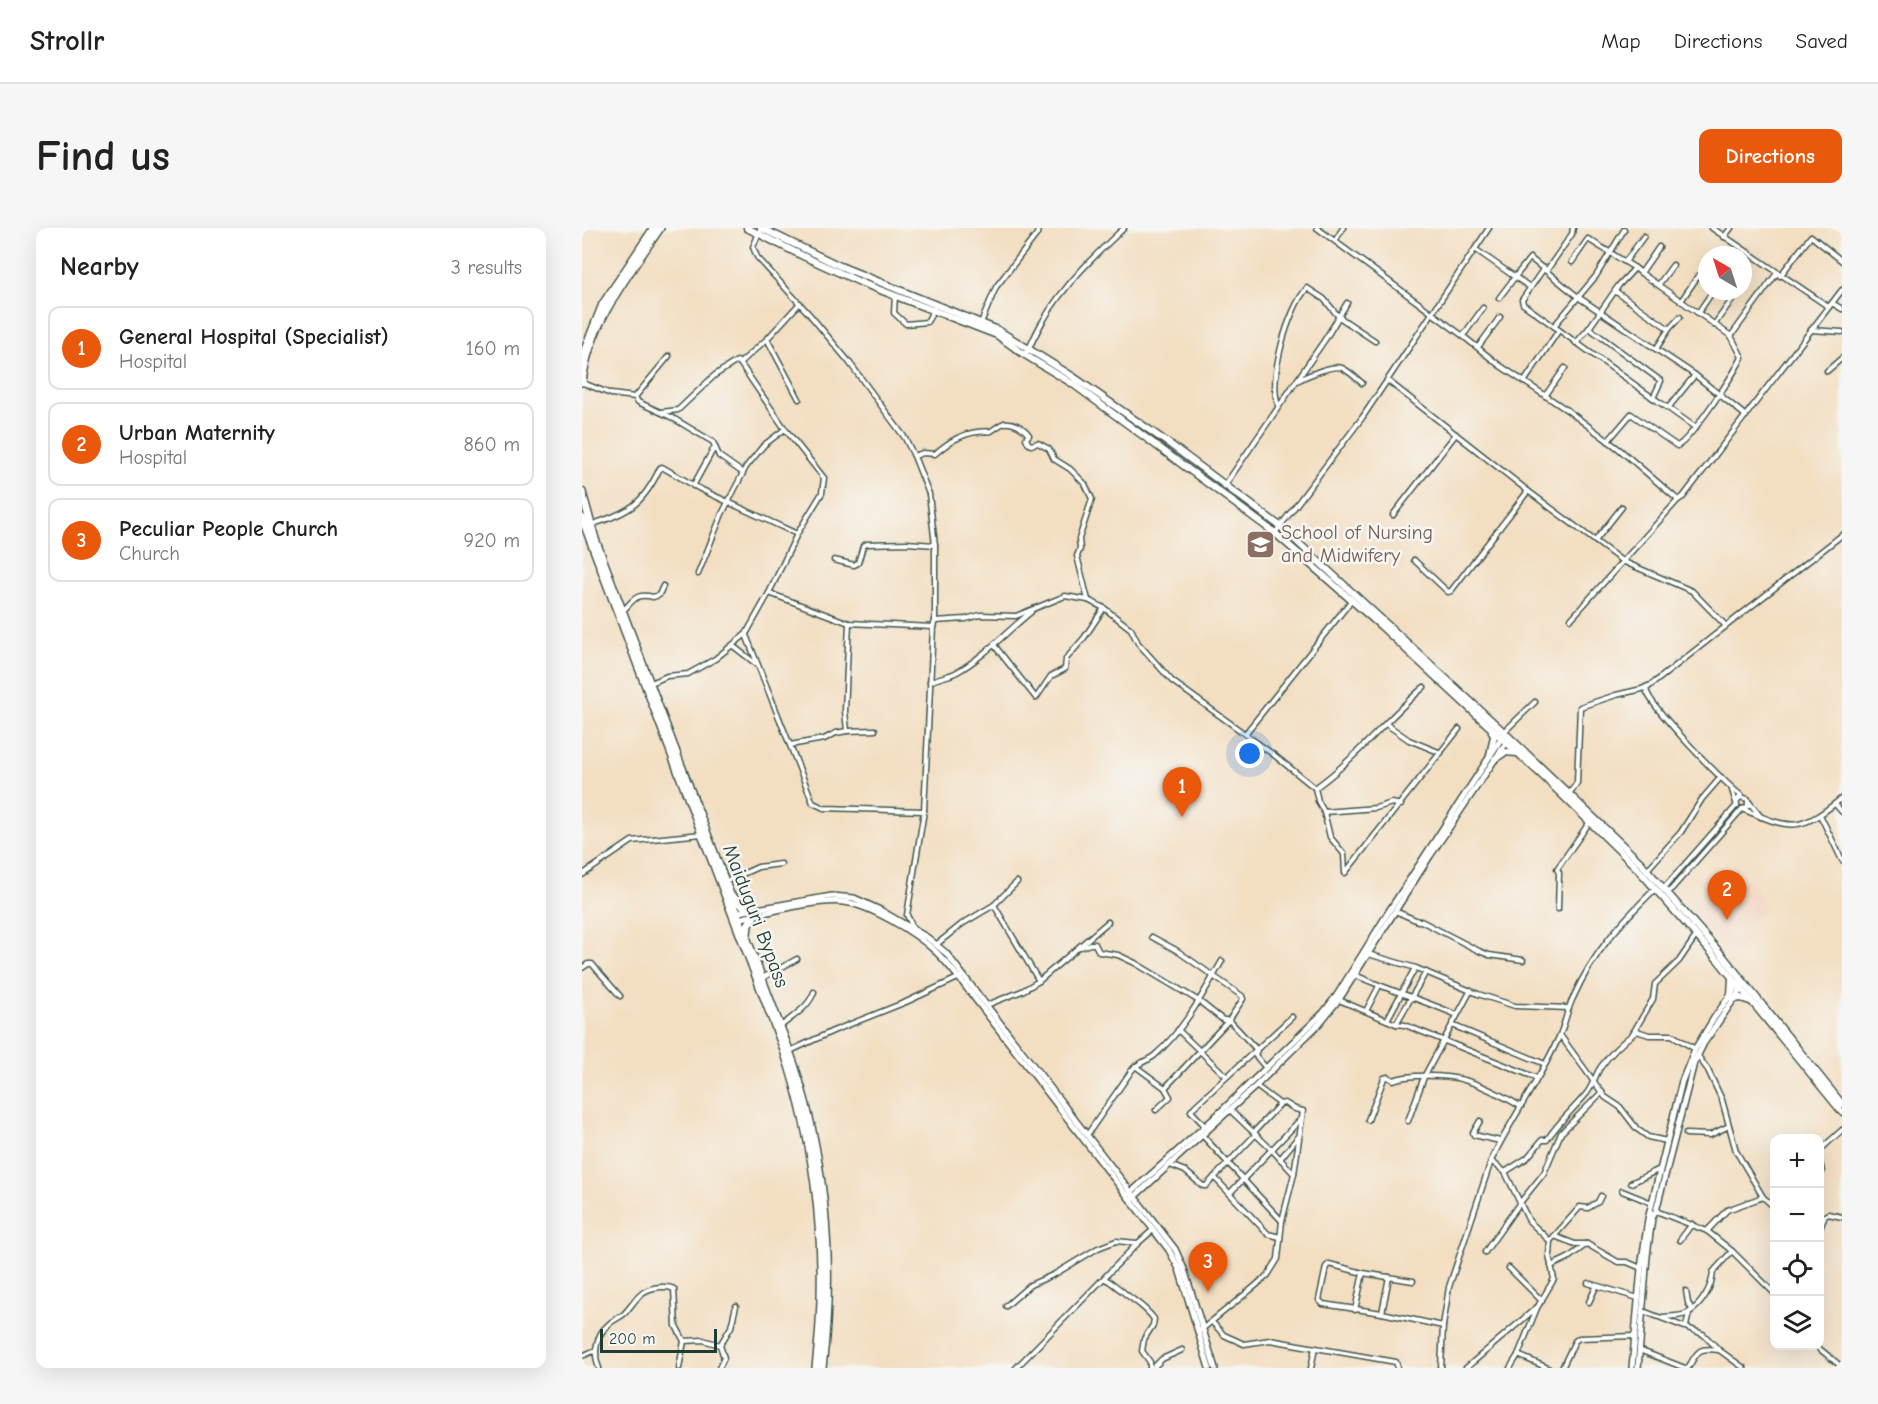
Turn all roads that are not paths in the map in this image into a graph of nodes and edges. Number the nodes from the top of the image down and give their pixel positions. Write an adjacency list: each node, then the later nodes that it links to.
1 (654, 228): 29 (highway)
2 (660, 228): 29 (highway)
3 (747, 228): 12 (main road)
4 (1038, 228): 54 (street)
5 (1124, 228): 69 (street)
6 (1317, 228): 16 (street)
7 (1343, 228): 16 (street)
8 (1489, 228): 18 (street)
9 (1573, 228): 26 (street)
10 (1712, 228): 15 (street)
11 (1731, 228): 15 (street)
12 (760, 230): 23 (main road); 42 (street)
13 (1624, 230): 19 (street)
14 (1644, 236): 22 (street)
15 (1724, 237): 28 (street)
16 (1335, 241): 49 (street)
17 (1659, 247): 27 (street)
18 (1475, 249): 31 (street); 49 (street)
19 (1611, 252): 21 (street); 22 (street); 37 (street)
20 (1842, 261): 28 (street)
21 (1572, 262)
22 (1625, 262): 25 (street)
23 (831, 265): 36 (main road); 54 (main road)
24 (1672, 265): 32 (street)
25 (1635, 268): 27 (street); 35 (street)
26 (1545, 269): 31 (street); 33 (street); 37 (street)
27 (1641, 273): 32 (street)
28 (1779, 274): 44 (street); 63 (street)
29 (623, 276): 72 (highway)
30 (1698, 276): 41 (street)
31 (1515, 277): 33 (street); 38 (street)
32 (1659, 284): 41 (street)
33 (1530, 287): 56 (street)
34 (1842, 290): 44 (street)
35 (1615, 291): 48 (street); 58 (street)
36 (895, 295): 46 (main road); 46 (street)
37 (1578, 297): 48 (street); 56 (street)
38 (1499, 298)
39 (1707, 300): 50 (street)
40 (1732, 300): 55 (street)
41 (1681, 301): 50 (street)
42 (800, 303): 64 (street); 96 (street)
43 (1347, 303): 52 (street)
44 (1830, 305): 47 (street); 60 (street)
45 (1483, 308): 62 (street)
46 (934, 309): 69 (main road)
47 (1842, 309)
48 (1601, 312): 57 (street); 68 (street)
49 (1432, 313): 62 (street); 77 (street)
50 (1698, 313): 55 (street)
51 (1500, 316): 67 (street)
52 (1339, 317): 65 (street); 80 (street); 87 (street)
53 (1680, 317): 58 (street)
54 (981, 323): 69 (main road)
55 (1714, 325): 63 (street)
56 (1554, 326): 59 (street)
57 (1589, 328): 66 (street); 85 (street)
58 (1669, 329): 68 (street)
59 (1559, 330): 66 (street); 79 (street)
60 (1811, 330): 61 (street); 90 (street)
61 (1842, 333)
62 (1463, 336): 67 (street)
63 (1731, 336): 82 (street)
64 (767, 339): 73 (street); 86 (street)
65 (1375, 341)
66 (1576, 343): 85 (street)
67 (1478, 347): 79 (street)
68 (1656, 349): 76 (street)
69 (1027, 352): 98 (main road); 109 (main road)
70 (669, 356): 84 (street)
71 (1842, 358): 75 (street)
72 (583, 362): 78 (highway)
73 (741, 363): 89 (street); 92 (street)
74 (1565, 368): 83 (street)
75 (1827, 371)
76 (1695, 375): 82 (street); 88 (street)
77 (1387, 380): 93 (street); 108 (street)
78 (582, 382): 84 (street)
79 (1524, 382): 83 (street)
80 (1294, 383): 81 (street); 87 (street)
81 (1362, 383)
82 (1718, 393): 90 (street); 91 (street)
83 (1545, 396): 94 (street)
84 (635, 397): 89 (street)
85 (1653, 398): 88 (street)
86 (799, 399)
87 (1278, 406): 98 (street)
88 (1668, 408): 91 (street)
89 (660, 412): 95 (street)
90 (1746, 416): 102 (street)
91 (1696, 428): 94 (street)
92 (785, 429): 97 (street); 110 (street)
93 (1456, 434): 100 (street); 105 (street)
94 (1608, 441): 102 (street)
95 (714, 447): 97 (street); 99 (street)
96 (914, 456): 113 (street); 121 (street)
97 (743, 473): 103 (street)
98 (1225, 485): 108 (main road)
99 (693, 486): 103 (street); 107 (street)
100 (1528, 491): 112 (street); 115 (street)
101 (582, 492): 107 (highway, Maiduguri Bypass)
102 (1678, 500): 116 (street)
103 (729, 504): 110 (street); 117 (street)
104 (1622, 507): 112 (street)
105 (1393, 515)
106 (582, 518): 119 (highway, Maiduguri Bypass)
107 (590, 525): 119 (highway, Maiduguri Bypass)
108 (1280, 526): 109 (street); 132 (main road)
109 (1275, 533): 122 (main road)
110 (797, 534): 120 (street)
111 (1842, 535): 129 (street)
112 (1596, 541): 116 (street)
113 (935, 545): 114 (street); 127 (street)
114 (834, 560)
115 (1413, 560)
116 (1622, 561): 126 (street); 129 (street)
117 (698, 574)
118 (663, 586): 125 (street)
119 (612, 591): 125 (highway, Maiduguri Bypass); 169 (highway, Maiduguri Bypass)
120 (769, 593): 128 (street); 131 (street)
121 (1088, 600): 123 (street); 124 (street)
122 (1352, 600): 132 (main road); 146 (street)
123 (1036, 608): 127 (street); 133 (street)
124 (1104, 608): 133 (street); 146 (street)
125 (623, 612): 138 (highway, Maiduguri Bypass)
126 (1571, 619)
127 (935, 621): 130 (street)
128 (849, 622): 130 (street); 145 (street)
129 (1726, 626): 136 (street)
130 (933, 627): 137 (street)
131 (746, 634): 134 (street); 135 (street)
132 (1402, 642): 142 (main road); 147 (main road)
133 (994, 645): 137 (street)
134 (733, 646): 135 (street); 138 (street)
135 (756, 663): 148 (street)
136 (1656, 680): 152 (street); 155 (street)
137 (930, 682): 163 (street)
138 (650, 684): 169 (highway, Maiduguri Bypass)
139 (1424, 687): 141 (street)
140 (1535, 702): 147 (street)
141 (1386, 724): 149 (street); 153 (street)
142 (1490, 728): 147 (main road); 151 (main road)
143 (1459, 729): 149 (street)
144 (875, 730): 145 (street)
145 (847, 731): 148 (street)
146 (1245, 734): 153 (street)
147 (1505, 737): 150 (main road); 151 (street); 155 (main road)
148 (790, 745): 163 (street)
149 (1441, 753): 161 (street)
150 (1518, 754): 151 (main road); 168 (main road)
151 (1493, 757): 182 (street); 239 (street)
152 (1721, 777): 154 (street); 172 (street)
153 (1316, 788): 164 (street)
154 (1732, 789): 156 (street); 159 (street)
155 (1569, 795): 172 (main road)
156 (1742, 796): 158 (street); 159 (street)
157 (1842, 798): 160 (street)
158 (1749, 802): 162 (street); 167 (street)
159 (1737, 804): 162 (street); 177 (street)
160 (1835, 804): 165 (street); 166 (street)
161 (1401, 805): 164 (street); 164 (street)
162 (1742, 809): 167 (street); 177 (street)
163 (924, 811): 184 (street)
164 (1324, 812)
165 (1842, 812)
166 (1820, 815): 167 (street); 170 (street)
167 (1762, 817)
168 (1589, 823): 176 (main road); 181 (street)
169 (704, 833): 173 (street); 174 (highway, Maiduguri Bypass); 185 (highway, Maiduguri Bypass)
170 (1842, 860)
171 (781, 864): 174 (street)
172 (1647, 870): 177 (main road)
173 (582, 875)
174 (725, 882): 178 (highway, Maiduguri Bypass)
175 (1017, 882): 180 (street)
176 (1656, 889): 189 (main road); 219 (street)
177 (1666, 891): 207 (main road)
178 (730, 895): 183 (highway); 185 (highway, Maiduguri Bypass)
179 (825, 900): 183 (street); 186 (street); 202 (street)
180 (994, 905): 192 (street); 206 (street)
181 (1558, 909)
182 (1395, 911): 194 (street); 196 (street)
183 (753, 913): 185 (street); 191 (highway)
184 (907, 915): 186 (street); 188 (street)
185 (735, 916): 191 (highway, Maiduguri Bypass); 235 (highway, Maiduguri Bypass)
186 (898, 920): 188 (street)
187 (1108, 922): 193 (street)
188 (913, 928): 192 (street)
189 (1696, 935): 204 (main road); 230 (street)
190 (1152, 937): 203 (street)
191 (747, 939): 205 (highway, Maiduguri Bypass)
192 (937, 944): 202 (street)
193 (1081, 947): 206 (street); 215 (street)
194 (1367, 954): 199 (street); 201 (street)
195 (797, 959): 205 (street)
196 (1523, 960)
197 (1222, 961): 203 (street)
198 (582, 968): 212 (street)
199 (1416, 968): 200 (street); 211 (street)
200 (1426, 972): 209 (street); 213 (street)
201 (1354, 975): 208 (street); 216 (street)
202 (961, 976): 218 (street); 235 (street); 284 (street)
203 (1213, 976): 215 (street); 223 (street)
204 (1731, 977): 207 (main road); 214 (main road)
205 (762, 978): 227 (highway, Maiduguri Bypass)
206 (1039, 981): 218 (street)
207 (1741, 984): 214 (street); 217 (main road); 248 (main road)
208 (1379, 986): 211 (street); 220 (street)
209 (1471, 990): 219 (street); 221 (street)
210 (814, 992): 227 (street)
211 (1401, 995): 213 (street); 224 (street)
212 (620, 996)
213 (1411, 997): 221 (street); 225 (street)
214 (1732, 997): 217 (main road); 232 (street); 236 (street)
215 (1199, 1000): 223 (street); 228 (street)
216 (1339, 1000): 220 (street); 244 (street)
217 (1751, 1002): 252 (main road)
218 (987, 1005): 263 (street)
219 (1568, 1008): 229 (street)
220 (1366, 1011): 224 (street)
221 (1457, 1016): 226 (street)
222 (1292, 1017): 233 (street)
223 (1229, 1020): 233 (street); 234 (street)
224 (1387, 1020): 225 (street)
225 (1396, 1024): 231 (street)
226 (1452, 1025): 231 (street); 237 (street)
227 (780, 1026): 235 (highway, Maiduguri Bypass)
228 (1178, 1030): 234 (street); 238 (street)
229 (1560, 1035): 237 (street); 243 (street)
230 (1631, 1035): 232 (street); 243 (street)
231 (1444, 1040): 241 (street); 242 (street)
232 (1695, 1049): 266 (street)
233 (1257, 1050): 239 (street); 240 (street)
234 (1202, 1051): 240 (street); 245 (street)
235 (787, 1052): 269 (highway, Maiduguri Bypass)
236 (1697, 1056): 258 (street); 291 (street)
237 (1545, 1064): 242 (street)
238 (1135, 1066): 245 (street); 263 (street)
239 (1266, 1068): 257 (street)
240 (1226, 1076): 257 (street)
241 (1424, 1077): 249 (street); 254 (street); 255 (street)
242 (1537, 1077): 249 (street)
243 (1595, 1082): 246 (street); 275 (street)
244 (1256, 1086): 247 (street); 251 (street)
245 (1165, 1088): 250 (street)
246 (1602, 1092): 266 (street); 287 (street)
247 (1280, 1104): 253 (street); 262 (street)
248 (1842, 1104)
249 (1520, 1106): 265 (street)
250 (1156, 1110)
251 (1230, 1110): 261 (street); 262 (street)
252 (1842, 1112)
253 (1302, 1118): 264 (street); 268 (street)
254 (1368, 1120)
255 (1408, 1121)
256 (1480, 1121): 265 (street)
257 (1205, 1126): 281 (street)
258 (1730, 1126): 260 (street); 286 (street)
259 (1842, 1130): 267 (street)
260 (1686, 1134)
261 (1202, 1135): 272 (street); 273 (street)
262 (1255, 1135): 268 (street); 272 (street)
263 (1087, 1136): 280 (street)
264 (1299, 1136): 270 (street); 276 (street)
265 (1500, 1141): 271 (street)
266 (1667, 1142): 274 (street)
267 (1824, 1146)
268 (1272, 1150): 270 (street); 278 (street)
269 (813, 1155): 347 (highway, Maiduguri Bypass); 348 (highway, Maiduguri Bypass)
270 (1280, 1159): 276 (street)
271 (1491, 1161): 275 (street); 329 (street)
272 (1227, 1163): 277 (street); 278 (street)
273 (1170, 1165): 277 (street); 281 (street)
274 (1660, 1169): 279 (street); 288 (street)
275 (1505, 1172): 287 (street)
276 (1294, 1174): 294 (street)
277 (1214, 1177): 283 (street)
278 (1244, 1179): 283 (street); 294 (street)
279 (1631, 1183)
280 (1125, 1184): 281 (street); 284 (street)
281 (1142, 1186): 284 (street); 290 (street)
282 (1622, 1191): 288 (street)
283 (1230, 1194): 299 (street)
284 (1131, 1196): 290 (street); 296 (street)
285 (1601, 1196): 298 (street)
286 (1763, 1197): 289 (street); 297 (street)
287 (1519, 1203): 301 (street); 305 (street)
288 (1652, 1203): 308 (street)
289 (1770, 1203)
290 (1143, 1208): 331 (street)
291 (1656, 1211): 295 (street); 324 (street)
292 (1842, 1217): 293 (street)
293 (1824, 1218)
294 (1282, 1221): 299 (street)
295 (1692, 1224): 297 (street); 300 (street)
296 (1153, 1230): 302 (street); 331 (street)
297 (1707, 1231): 304 (street)
298 (1554, 1236): 301 (street); 303 (street)
299 (1280, 1237): 328 (street)
300 (1680, 1240)
301 (1550, 1241): 306 (street)
302 (1138, 1243): 311 (street); 321 (street)
303 (1587, 1244): 306 (street); 308 (street)
304 (1732, 1251): 315 (street); 325 (street)
305 (1485, 1252)
306 (1551, 1266): 318 (street)
307 (1509, 1268): 318 (street)
308 (1641, 1268): 317 (street)
309 (1363, 1273): 310 (street); 323 (street); 323 (street)
310 (1389, 1277): 312 (street); 326 (street)
311 (1105, 1279): 349 (street); 350 (street)
312 (1413, 1281)
313 (1588, 1283): 314 (street)
314 (1596, 1287): 317 (street); 319 (street)
315 (1770, 1289)
316 (1686, 1291): 325 (street)
317 (1638, 1298): 332 (street)
318 (1542, 1301): 322 (street)
319 (1589, 1302)
320 (736, 1306): 334 (street)
321 (1006, 1306)
322 (1537, 1308): 341 (street); 356 (street)
323 (1355, 1310): 326 (street)
324 (1643, 1311): 327 (street); 338 (street)
325 (1691, 1311): 327 (street); 330 (street)
326 (1382, 1313): 329 (street)
327 (1660, 1317): 330 (street)
328 (1212, 1322): 331 (street); 335 (street)
329 (1443, 1326): 355 (street)
330 (1686, 1327): 339 (street)
331 (1200, 1331): 351 (street); 352 (street)
332 (1634, 1336): 359 (street); 360 (street)
333 (684, 1341): 334 (street); 336 (street); 345 (street)
334 (720, 1345): 346 (street)
335 (1315, 1348): 353 (street); 354 (street)
336 (596, 1349): 342 (street); 344 (street)
337 (1182, 1350): 350 (street)
338 (1639, 1350): 361 (street); 362 (street)
339 (1719, 1350): 362 (street); 363 (street)
340 (1821, 1350): 343 (street)
341 (1518, 1355): 357 (street); 358 (street)
342 (582, 1356)
343 (1842, 1367)
344 (599, 1368)
345 (679, 1368)
346 (719, 1368)
347 (816, 1368)
348 (822, 1368)
349 (1016, 1368)
350 (1151, 1368)
351 (1209, 1368)
352 (1215, 1368)
353 (1311, 1368)
354 (1398, 1368)
355 (1441, 1368)
356 (1466, 1368)
357 (1510, 1368)
358 (1548, 1368)
359 (1562, 1368)
360 (1632, 1368)
361 (1638, 1368)
362 (1687, 1368)
363 (1744, 1368)

